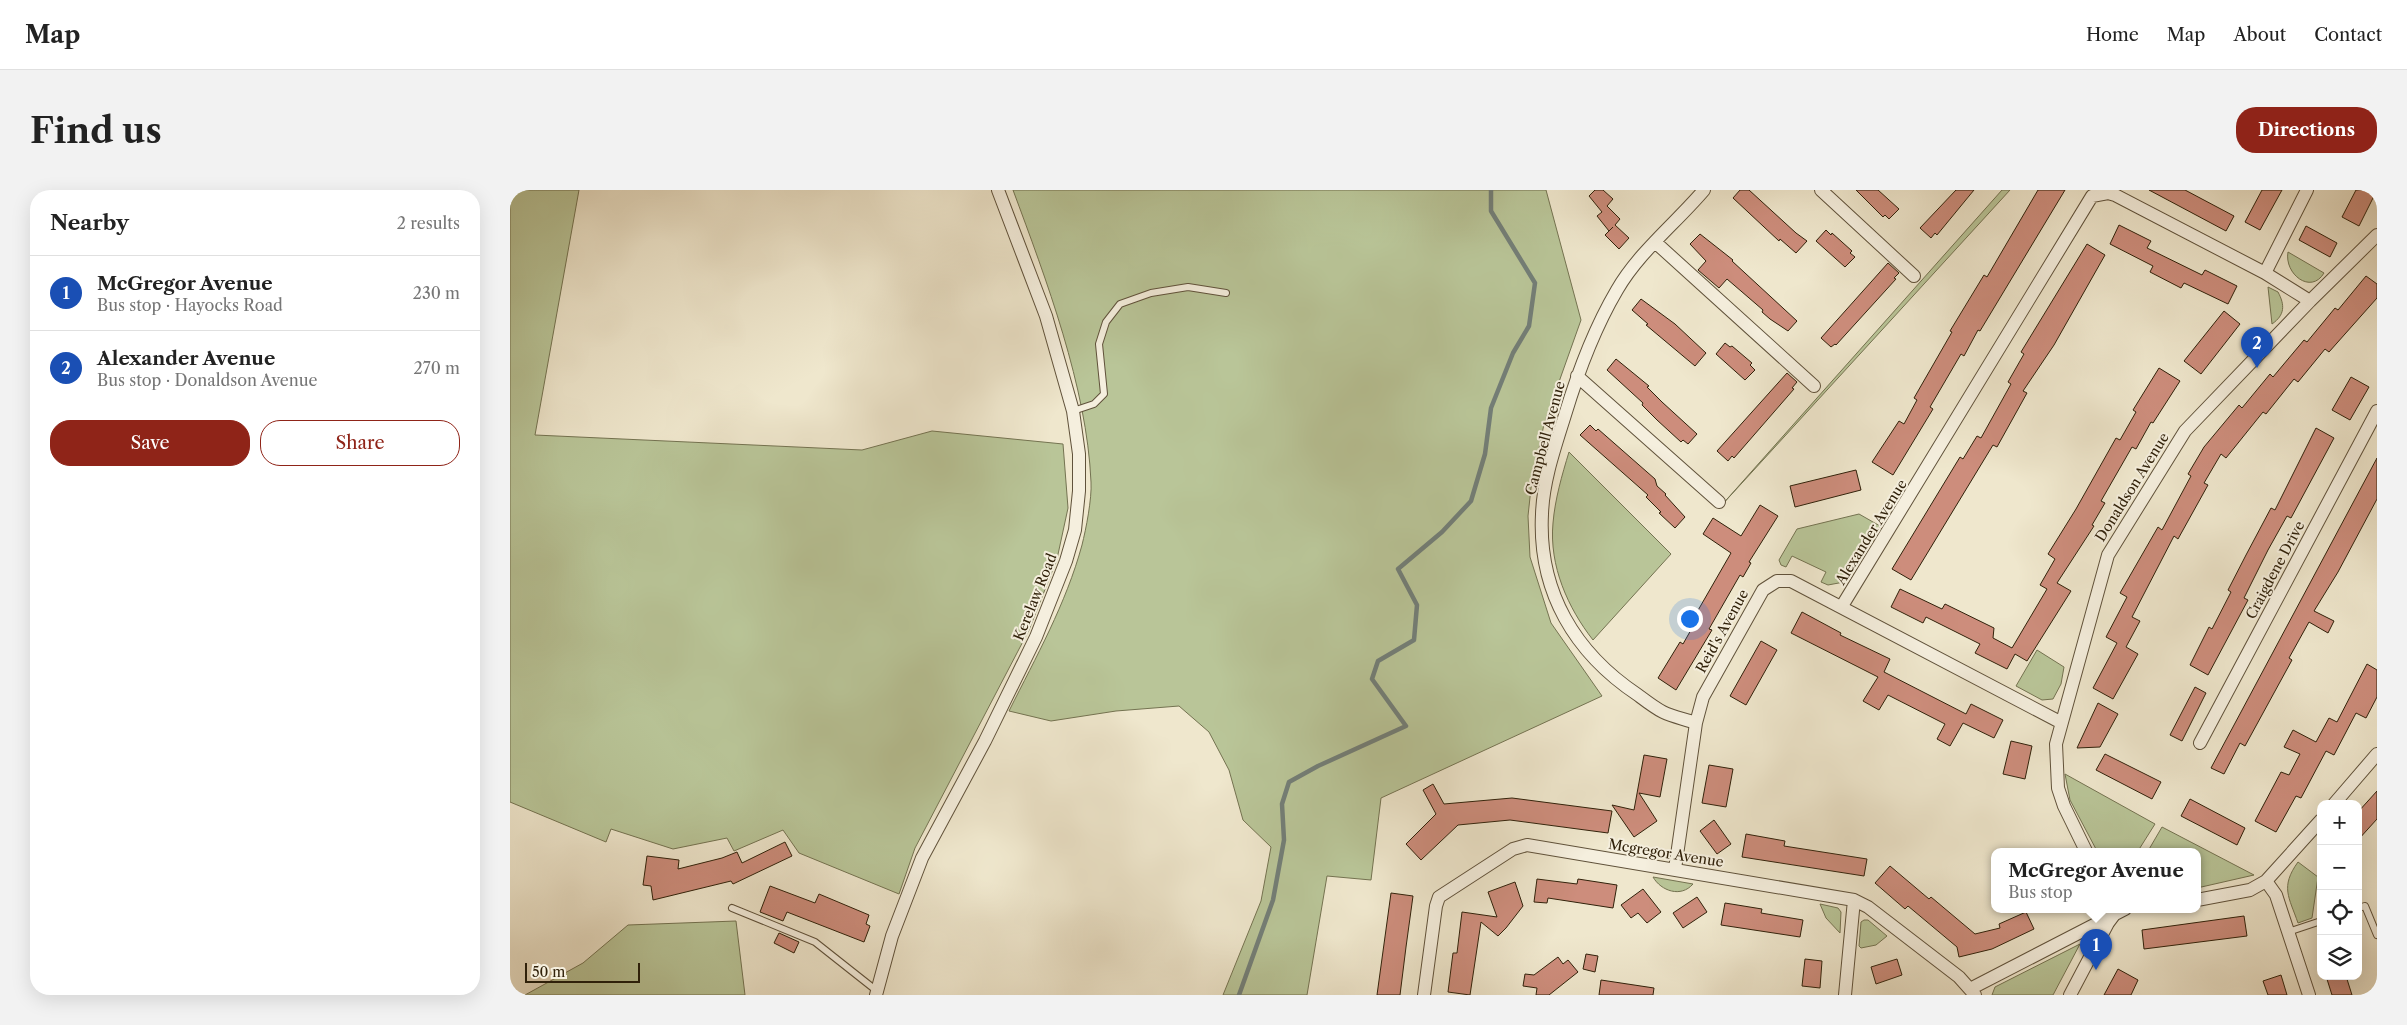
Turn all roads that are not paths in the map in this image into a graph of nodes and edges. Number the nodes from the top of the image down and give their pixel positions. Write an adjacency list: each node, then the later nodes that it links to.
1 (998, 190): 13 (street, Kerelaw Road)
2 (1704, 190): 6 (street, Campbell Avenue)
3 (1821, 190): 8 (street)
4 (2307, 190): 7 (street)
5 (2377, 236): 10 (street, Donaldson Avenue)
6 (1655, 242): 11 (street, Campbell Avenue); 12 (street)
7 (2265, 272): 10 (street, Alexander Avenue); 16 (street, Alexander Avenue)
8 (1914, 276)
9 (1226, 293): 13 (lane)
10 (2310, 301): 17 (street, Donaldson Avenue)
11 (1577, 376): 15 (street); 18 (street, Campbell Avenue)
12 (1814, 386)
13 (1073, 411): 36 (street, Kerelaw Road)
14 (2377, 411): 19 (street, Craigdene Drive)
15 (1719, 502)
16 (1842, 606): 17 (street, Reid's Avenue); 18 (street, Reid's Avenue)
17 (2060, 722): 23 (street, Donaldson Avenue)
18 (1696, 723): 24 (street, Reid's Avenue)
19 (2200, 743)
20 (2377, 754): 21 (street)
21 (2337, 800)
22 (2317, 824): 25 (street)
23 (2085, 848)
24 (1675, 869): 27 (street, Mcgregor Avenue); 37 (street, Mcgregor Avenue)
25 (2266, 881): 26 (street); 33 (street)
26 (2201, 899)
27 (1854, 900): 35 (street, Mcgregor Avenue); 38 (street)
28 (2362, 907): 34 (lane)
29 (732, 908): 36 (lane)
30 (2113, 913): 35 (street)
31 (2116, 913): 39 (street)
32 (2317, 922): 33 (lane)
33 (2288, 932): 40 (street)
34 (2377, 935)
35 (1972, 992)
36 (877, 993)
37 (1424, 995)
38 (1845, 995)
39 (2070, 995)
40 (2310, 995)

